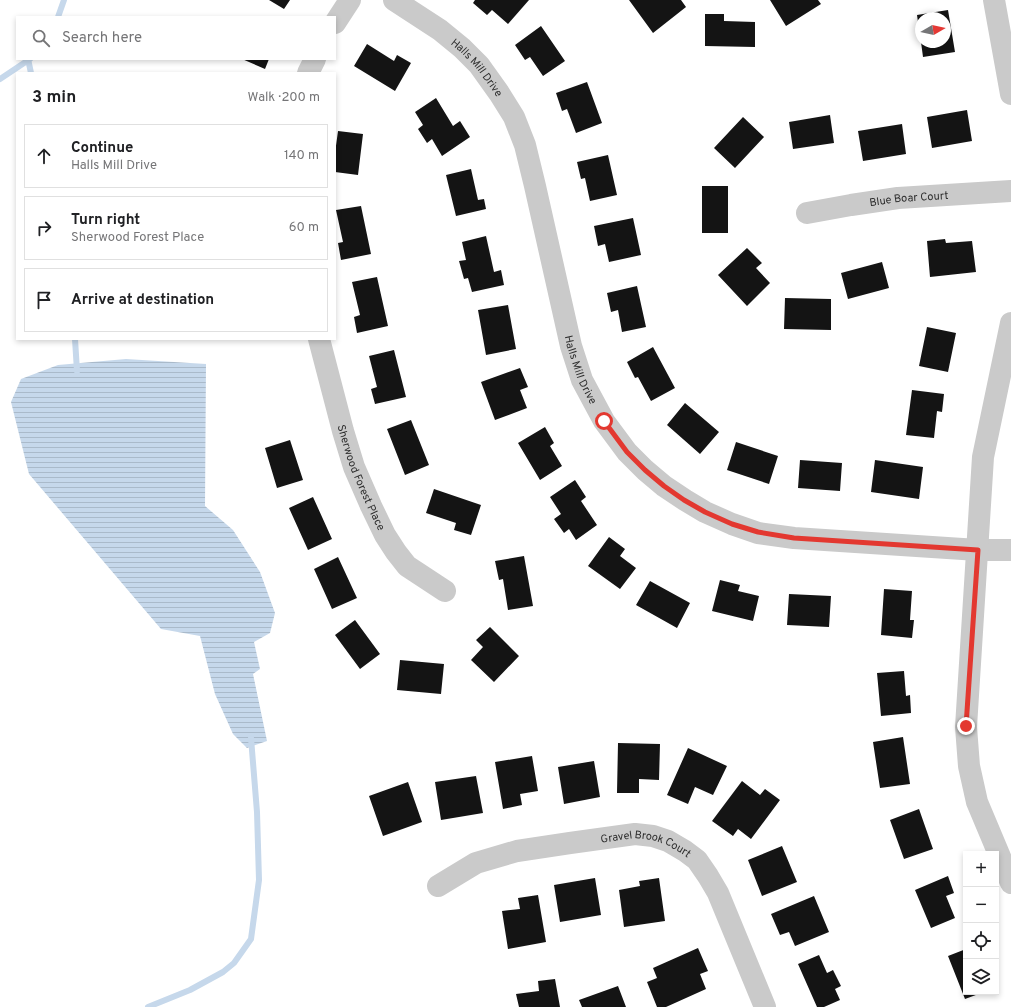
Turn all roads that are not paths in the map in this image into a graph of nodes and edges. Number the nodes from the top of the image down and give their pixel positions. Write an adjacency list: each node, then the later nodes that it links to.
1 (350, 0): 4 (street)
2 (394, 0): 12 (street, Halls Mill Drive)
3 (994, 0): 7 (street)
4 (336, 21)
5 (314, 60): 6 (street)
6 (308, 72)
7 (1011, 94)
8 (1011, 191): 9 (street, Blue Boar Court)
9 (807, 213)
10 (1011, 323): 12 (street)
11 (319, 340): 14 (street, Sherwood Forest Place)
12 (978, 550): 13 (street, Halls Mill Drive); 15 (street)
13 (1011, 550)
14 (445, 591)
15 (1011, 883)
16 (438, 886): 17 (street, Gravel Brook Court)
17 (765, 1007)

